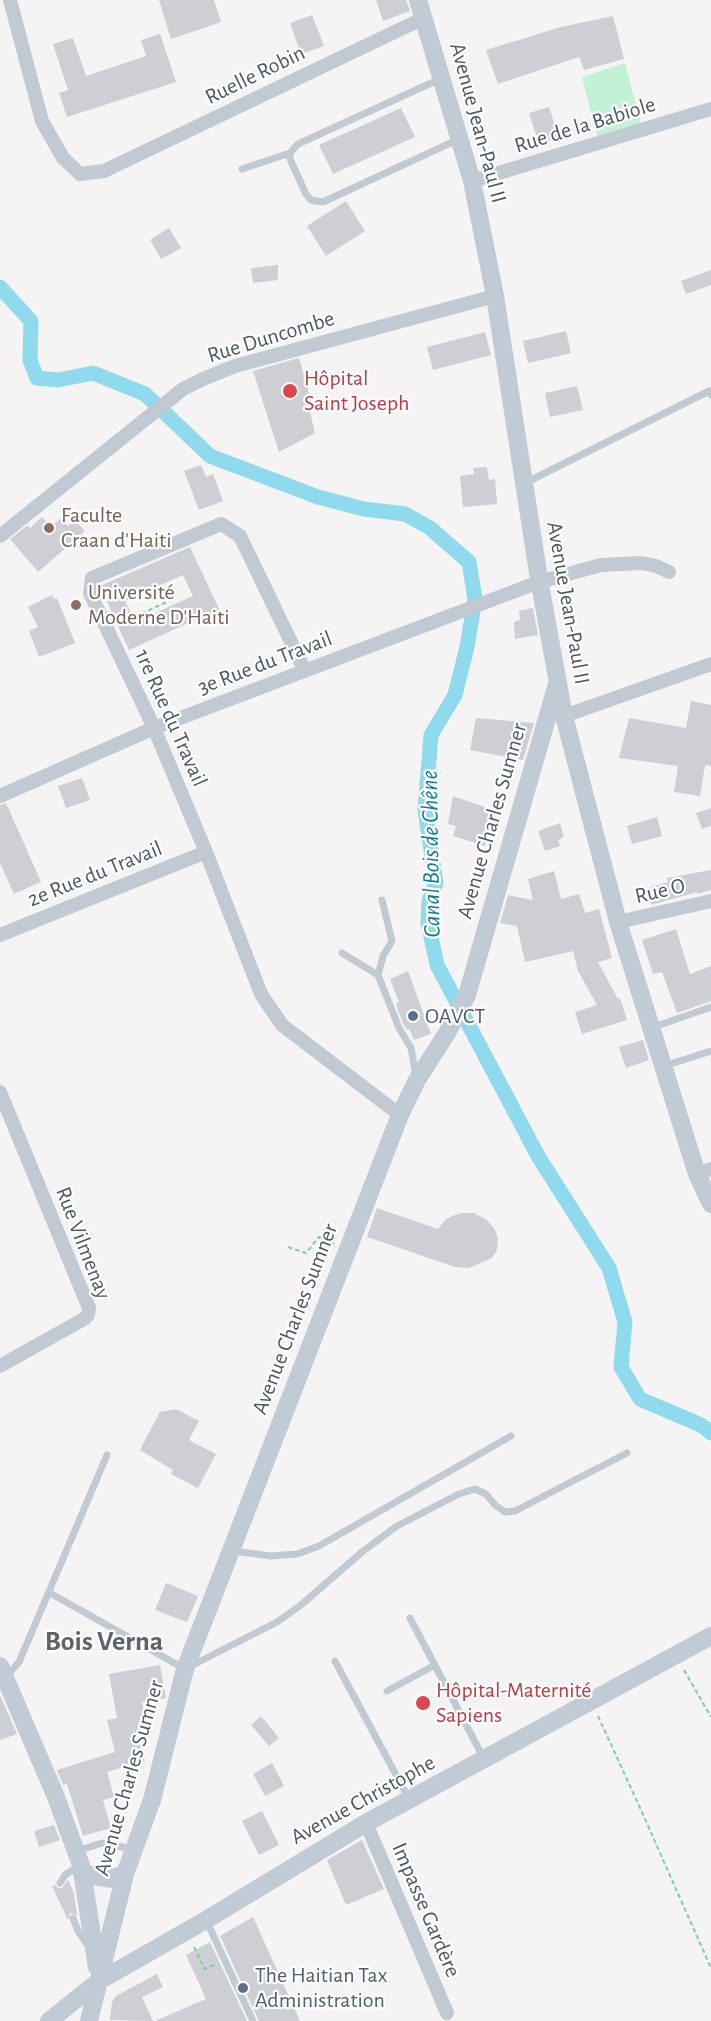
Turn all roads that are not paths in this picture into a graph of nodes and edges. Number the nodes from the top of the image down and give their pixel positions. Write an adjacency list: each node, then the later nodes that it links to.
1 (10, 0): 3 (street, Ruelle Robin)
2 (418, 0): 3 (street, Avenue Jean-Paul II)
3 (424, 18): 4 (street, Avenue Jean-Paul II)
4 (442, 78): 6 (street, Avenue Jean-Paul II); 7 (lane)
5 (711, 109): 9 (street, Rue de la Babiole)
6 (460, 138): 7 (lane); 9 (street, Avenue Jean-Paul II)
7 (290, 153): 8 (lane)
8 (242, 169)
9 (472, 181): 10 (street, Avenue Jean-Paul II)
10 (495, 296): 12 (street, Avenue Jean-Paul II); 13 (street, Rue Duncombe)
11 (711, 395): 12 (lane)
12 (524, 484): 15 (street, Avenue Jean-Paul II)
13 (0, 536)
14 (669, 572): 15 (street, 3e Rue du Travail)
15 (539, 582): 17 (street, 3e Rue du Travail); 18 (street, Avenue Jean-Paul II)
16 (711, 664): 19 (street)
17 (305, 671): 21 (street, 3e Rue du Travail); 21 (street, 1re Rue du Travail)
18 (556, 684): 19 (street, Avenue Jean-Paul II); 20 (street, Avenue Charles Sumner)
19 (564, 716): 20 (street); 26 (street, Avenue Jean-Paul II)
20 (545, 724): 34 (street, Avenue Charles Sumner)
21 (154, 728): 22 (street, 3e Rue du Travail); 23 (street, 1re Rue du Travail)
22 (0, 795)
23 (206, 852): 27 (street, 2e Rue du Travail); 36 (street, 1re Rue du Travail)
24 (382, 900): 29 (lane)
25 (711, 901): 26 (street, Rue O)
26 (618, 922): 31 (street, Avenue Jean-Paul II)
27 (0, 935)
28 (342, 953): 29 (lane)
29 (378, 975): 34 (lane)
30 (711, 1007): 31 (lane)
31 (651, 1028): 33 (street, Avenue Jean-Paul II)
32 (711, 1051): 33 (lane)
33 (664, 1066): 37 (street, Avenue Jean-Paul II)
34 (417, 1080): 36 (street, Avenue Charles Sumner)
35 (0, 1092): 39 (street, Rue Vilmenay)
36 (400, 1115): 43 (street, Avenue Charles Sumner)
37 (704, 1171): 38 (street, Avenue Jean-Paul II)
38 (711, 1204)
39 (0, 1366)
40 (511, 1436): 43 (lane)
41 (627, 1453): 49 (lane)
42 (107, 1455): 44 (lane)
43 (231, 1551): 49 (street, Avenue Charles Sumner)
44 (50, 1593): 49 (lane); 50 (lane)
45 (410, 1618): 48 (lane)
46 (711, 1636): 52 (street, Avenue Christophe)
47 (335, 1661): 53 (lane)
48 (435, 1665): 51 (lane); 52 (lane)
49 (185, 1669): 55 (street, Avenue Charles Sumner)
50 (2, 1675): 56 (street)
51 (387, 1690)
52 (484, 1759): 53 (street, Avenue Christophe)
53 (410, 1801): 54 (street, Avenue Christophe)
54 (366, 1823): 60 (street, Avenue Christophe); 63 (street, Impasse Gardère)
55 (134, 1849): 56 (lane); 57 (street, Avenue Charles Sumner)
56 (80, 1863): 57 (street); 58 (lane); 61 (street)
57 (125, 1874): 62 (street, Avenue Charles Sumner)
58 (60, 1883)
59 (73, 1918): 61 (lane)
60 (206, 1920): 62 (street, Avenue Christophe); 66 (lane)
61 (95, 1953): 62 (street)
62 (99, 1981): 64 (street, Avenue Christophe); 65 (street, Avenue Charles Sumner)
63 (447, 2013)
64 (49, 2021)
65 (89, 2021)
66 (253, 2021)

